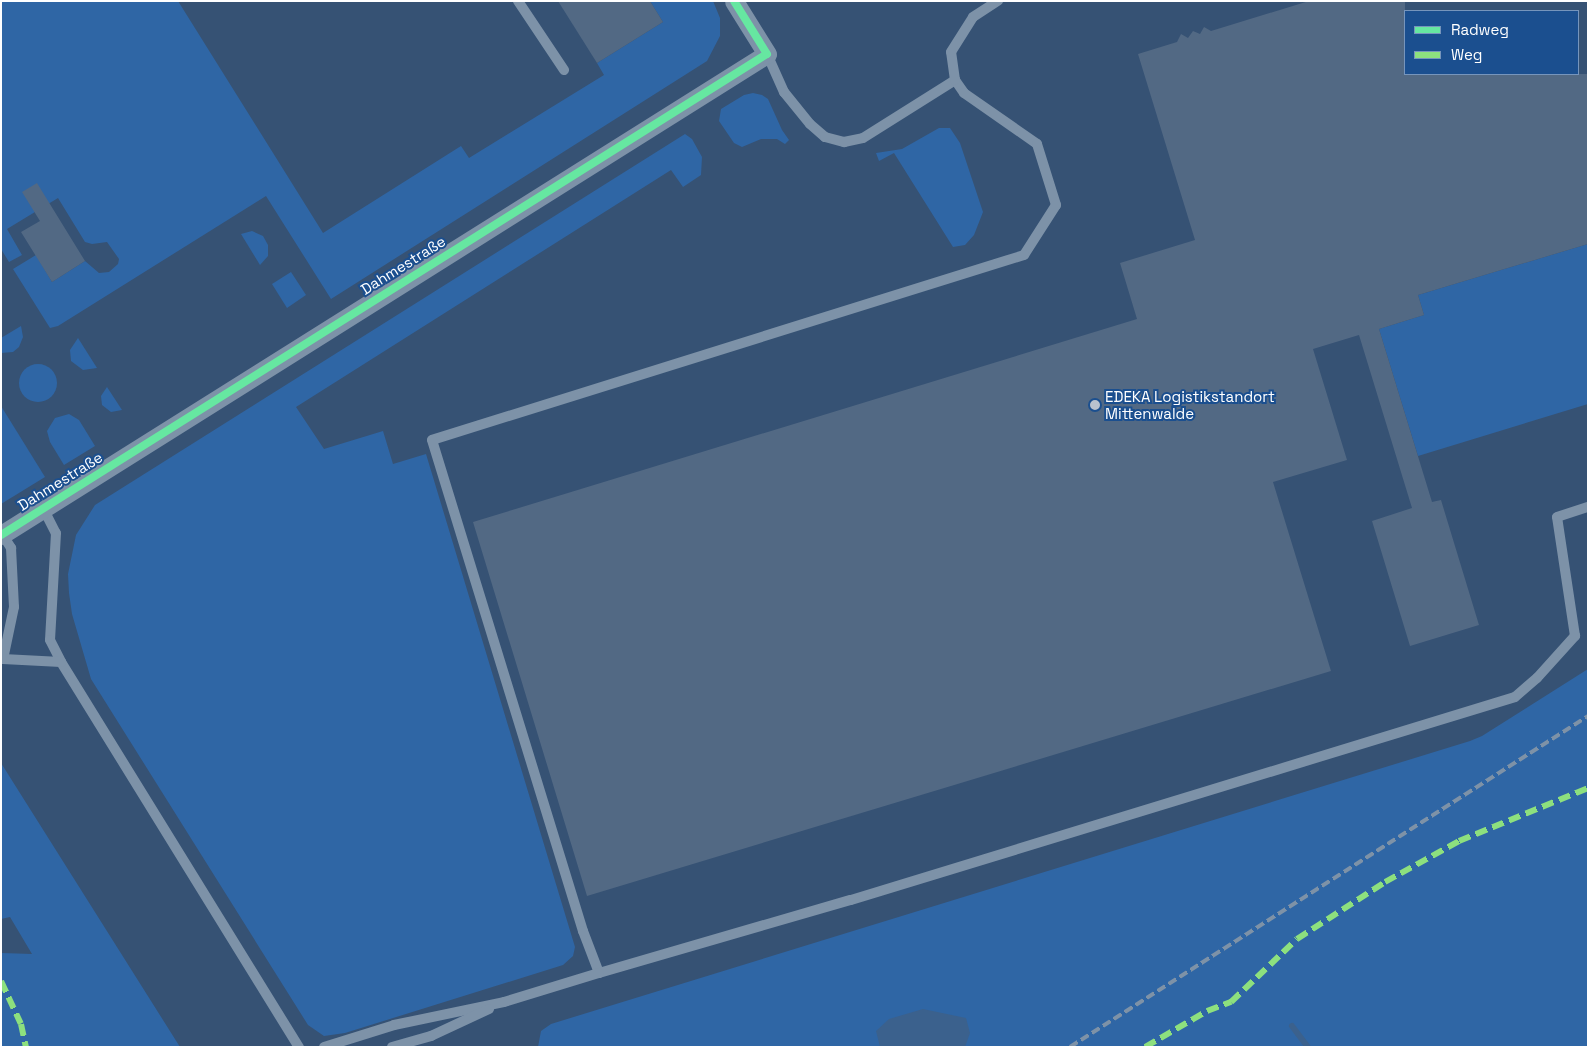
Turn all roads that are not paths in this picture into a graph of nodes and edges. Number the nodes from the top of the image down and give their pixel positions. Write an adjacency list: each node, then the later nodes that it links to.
1 (518, 1): 5 (lane)
2 (734, 1): 4 (street)
3 (998, 1): 6 (lane)
4 (767, 54): 6 (lane); 8 (street, Dahmestraße)
5 (564, 70)
6 (955, 80): 11 (lane)
7 (1588, 507): 11 (lane)
8 (43, 508): 9 (street, Dahmestraße); 10 (lane)
9 (2, 534): 10 (lane)
10 (61, 662): 13 (lane)
11 (599, 973): 12 (lane)
12 (504, 1002): 14 (lane); 15 (lane)
13 (299, 1047)
14 (324, 1047)
15 (392, 1047)

